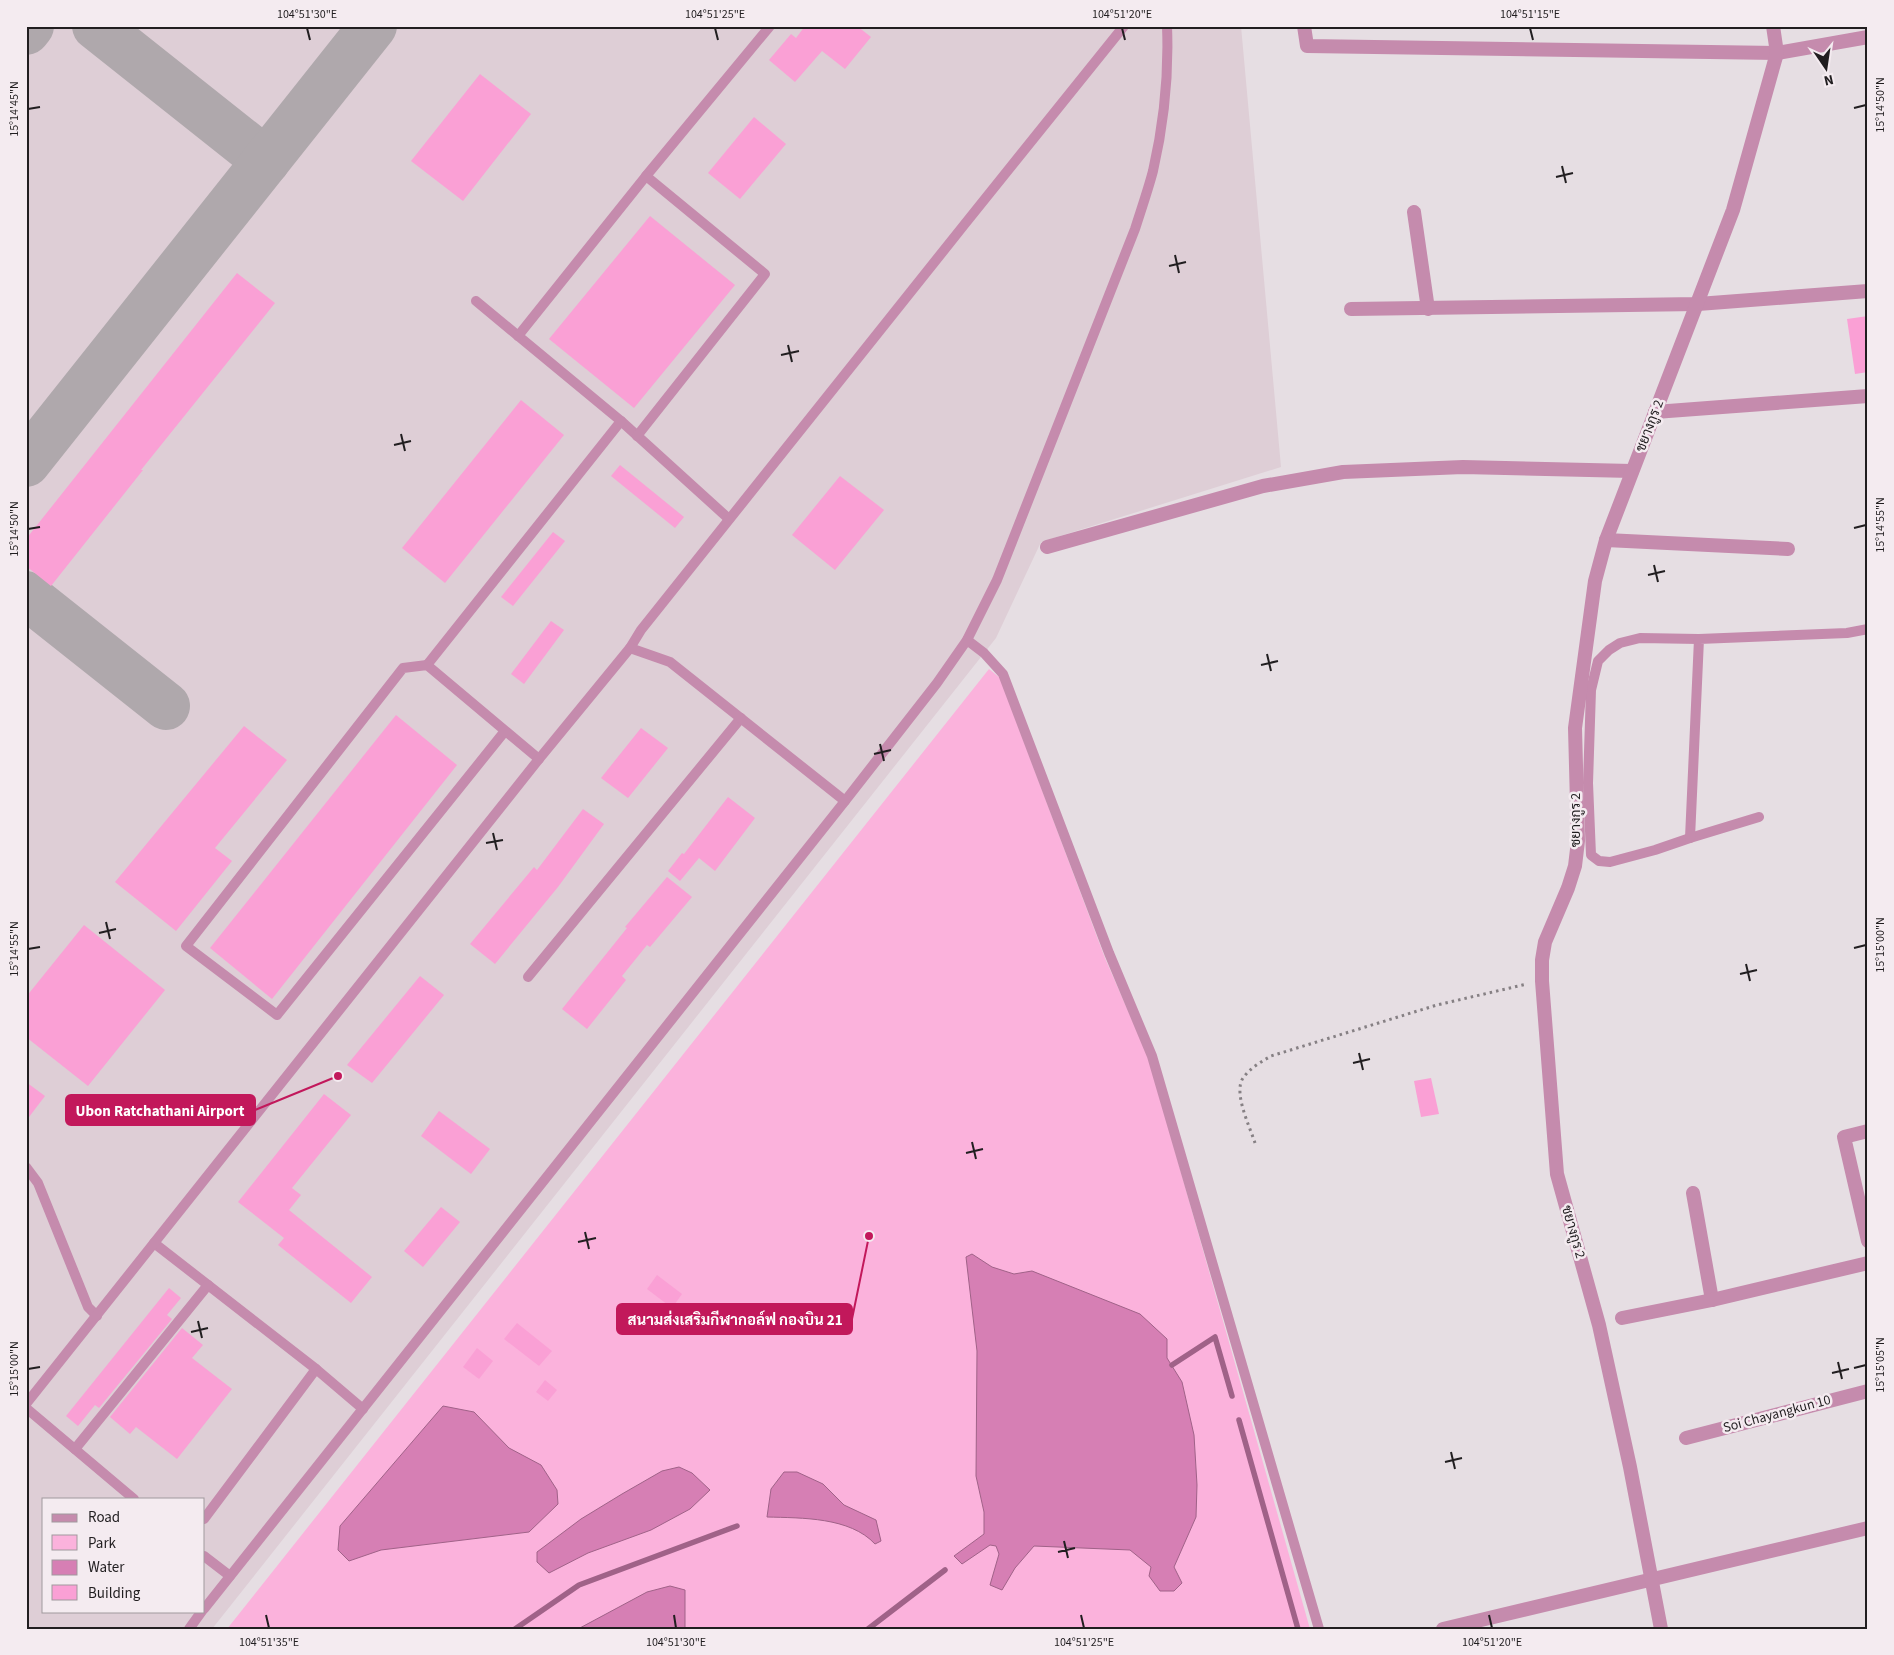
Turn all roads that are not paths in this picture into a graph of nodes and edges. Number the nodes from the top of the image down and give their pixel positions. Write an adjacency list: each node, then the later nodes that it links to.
1 (770, 26): 8 (lane)
2 (1124, 26): 21 (lane)
3 (1167, 26): 27 (lane)
4 (1304, 26): 7 (street)
5 (1773, 26): 7 (street, ชยางกูร 2)
6 (1868, 37): 7 (street)
7 (1777, 54): 12 (street, ชยางกูร 2)
8 (646, 176): 15 (lane); 19 (lane)
9 (1414, 212): 14 (street)
10 (1868, 291): 12 (street)
11 (476, 302): 15 (lane)
12 (1698, 304): 14 (street); 17 (street, ชยางกูร 2)
13 (1351, 309): 14 (street)
14 (1428, 309)
15 (518, 336): 18 (lane)
16 (1868, 396): 17 (street)
17 (1655, 412): 20 (street, ชยางกูร 2)
18 (621, 422): 19 (lane); 29 (lane)
19 (637, 436): 21 (lane)
20 (1632, 471): 22 (street, ชยางกูร 2); 23 (street)
21 (729, 519): 28 (lane)
22 (1606, 540): 24 (street); 59 (street, ชยางกูร 2)
23 (1047, 547)
24 (1788, 549)
25 (1868, 629): 26 (lane)
26 (1698, 639): 35 (lane); 35 (lane)
27 (967, 640): 33 (lane); 63 (lane)
28 (630, 648): 30 (lane); 32 (lane)
29 (427, 665): 31 (lane); 31 (lane)
30 (741, 718): 33 (lane); 36 (lane)
31 (505, 730): 32 (lane)
32 (539, 759): 41 (lane)
33 (845, 802): 51 (lane)
34 (1758, 817): 35 (lane)
35 (1690, 838)
36 (528, 977)
37 (1868, 1131): 40 (street)
38 (26, 1167): 45 (lane)
39 (1693, 1193): 44 (street)
40 (1868, 1241)
41 (154, 1243): 43 (lane); 45 (lane)
42 (1868, 1263): 44 (street)
43 (208, 1285): 47 (lane); 53 (lane)
44 (1712, 1300): 46 (street)
45 (97, 1316): 49 (lane)
46 (1622, 1318)
47 (316, 1369): 51 (lane); 55 (lane)
48 (1868, 1391): 52 (street, Soi Chayangkun 10)
49 (26, 1404)
50 (26, 1408): 53 (lane)
51 (363, 1409): 58 (lane)
52 (1686, 1438)
53 (75, 1449): 54 (lane)
54 (133, 1498)
55 (205, 1518)
56 (1868, 1528): 59 (street)
57 (205, 1557): 58 (lane)
58 (230, 1576): 60 (lane)
59 (1651, 1578): 64 (street); 65 (street, ชยางกูร 2)
60 (205, 1607)
61 (201, 1612): 62 (lane)
62 (188, 1629)
63 (1318, 1629)
64 (1443, 1629)
65 (1661, 1629)

